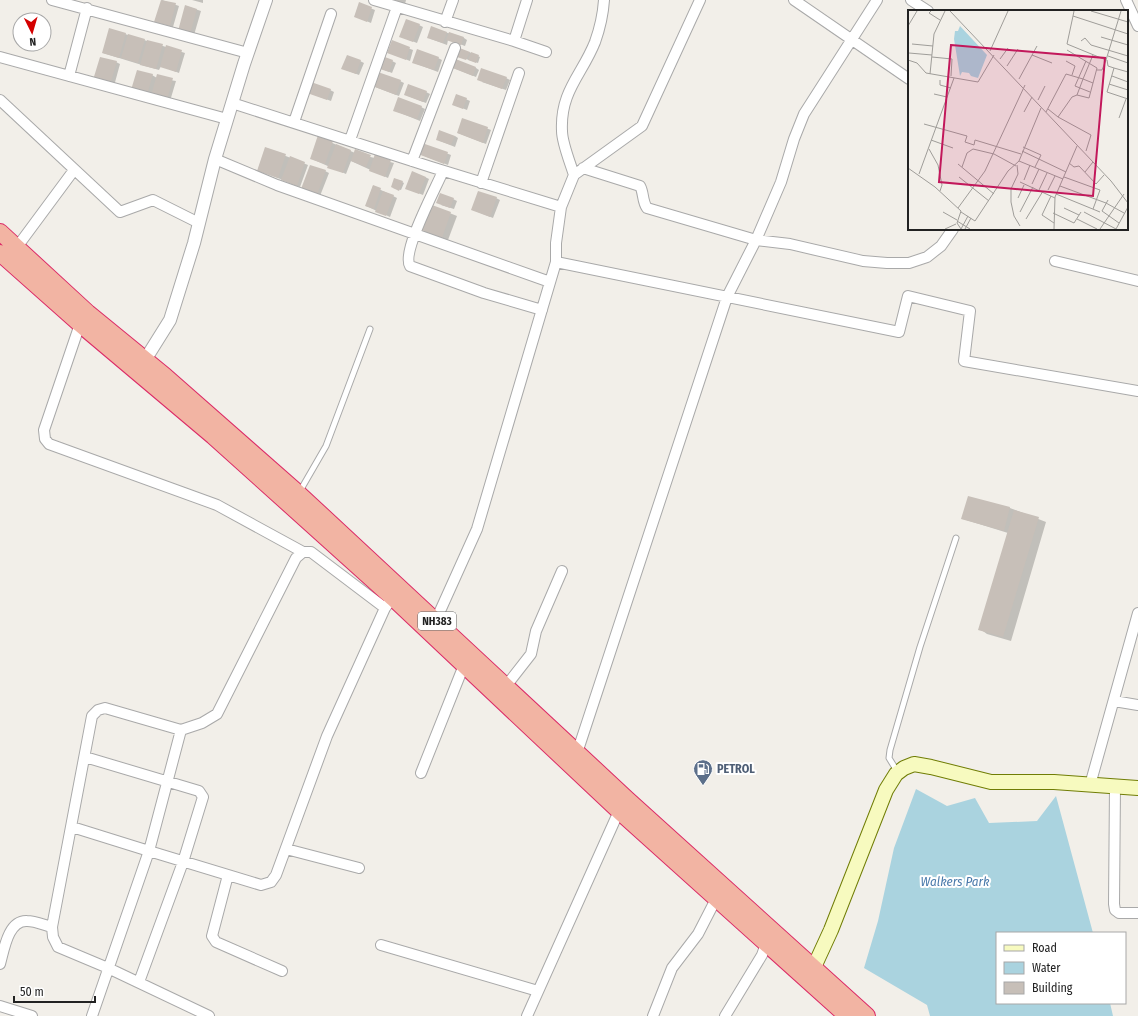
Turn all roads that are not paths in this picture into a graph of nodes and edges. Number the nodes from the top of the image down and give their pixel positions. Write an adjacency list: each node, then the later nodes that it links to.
1 (52, 0): 13 (street)
2 (266, 0): 22 (street)
3 (374, 0): 12 (street)
4 (453, 0): 16 (street)
5 (527, 0): 19 (street)
6 (604, 0): 37 (street)
7 (700, 0): 34 (street)
8 (794, 0): 18 (street)
9 (878, 0): 18 (street)
10 (911, 0): 14 (street)
11 (1126, 0): 17 (street)
12 (397, 7): 16 (street); 31 (street)
13 (88, 8): 22 (street); 25 (street)
14 (926, 10)
15 (331, 14): 30 (street)
16 (445, 22): 19 (street)
17 (1138, 26)
18 (852, 40): 26 (street); 44 (street)
19 (514, 41): 21 (street)
20 (455, 48): 33 (street)
21 (546, 52)
22 (248, 53): 28 (street)
23 (0, 57): 25 (street)
24 (519, 73): 38 (street)
25 (69, 76): 29 (street)
26 (908, 78)
27 (0, 100): 35 (street)
28 (232, 102): 29 (street); 30 (street)
29 (227, 119): 32 (street)
30 (294, 122): 31 (street)
31 (350, 140): 33 (street)
32 (215, 159): 40 (street); 43 (street)
33 (412, 161): 36 (street)
34 (583, 168): 37 (street); 44 (street)
35 (74, 170): 40 (street); 45 (street)
36 (443, 171): 38 (street); 43 (street)
37 (574, 175): 39 (street)
38 (481, 183): 39 (street)
39 (561, 207): 48 (street)
40 (199, 223): 55 (street)
41 (952, 230): 44 (street)
42 (0, 232): 45 (highway, NH383)
43 (415, 233): 50 (street); 52 (street)
44 (756, 240): 51 (street)
45 (17, 247): 55 (highway, NH383)
46 (0, 253): 53 (highway, NH383)
47 (1055, 261): 49 (street)
48 (556, 262): 50 (street); 51 (street)
49 (1138, 281)
50 (550, 282): 52 (street)
51 (727, 297): 57 (street); 72 (street)
52 (542, 310): 64 (street)
53 (80, 324): 56 (highway, NH383); 60 (street)
54 (370, 329): 58 (lane)
55 (145, 360): 56 (highway, NH383)
56 (160, 382): 58 (highway, NH383); 62 (highway, NH383)
57 (1138, 391)
58 (298, 493): 62 (highway, NH383)
59 (956, 538): 74 (lane)
60 (303, 552): 62 (street); 70 (street)
61 (562, 571): 67 (street)
62 (393, 597): 64 (highway, NH383); 66 (highway, NH383); 81 (street)
63 (1138, 613): 65 (street)
64 (436, 620): 67 (highway, NH383)
65 (1136, 629): 68 (street)
66 (464, 665): 72 (highway, NH383); 73 (street)
67 (506, 686): 72 (highway, NH383)
68 (1114, 701): 69 (street); 76 (street)
69 (1138, 705)
70 (181, 730): 71 (street); 75 (street)
71 (85, 757): 75 (street); 80 (street)
72 (575, 759): 79 (highway, NH383); 92 (highway, NH383)
73 (421, 773)
74 (898, 773): 76 (main road); 92 (main road)
75 (168, 782): 82 (street); 83 (street)
76 (1090, 785): 77 (main road)
77 (1115, 786): 78 (main road); 87 (street)
78 (1138, 788)
79 (619, 811): 86 (highway, NH383); 96 (street)
80 (72, 828): 82 (street); 88 (street)
81 (286, 849): 84 (street); 85 (street)
82 (149, 851): 83 (street); 93 (street)
83 (183, 862): 85 (street); 95 (street)
84 (359, 868)
85 (228, 875): 94 (street)
86 (716, 899): 89 (highway, NH383); 103 (street)
87 (1138, 913)
88 (52, 927): 91 (street); 93 (street)
89 (766, 944): 98 (highway, NH383); 104 (street)
90 (381, 945): 96 (street)
91 (0, 964)
92 (814, 967): 98 (highway, NH383)
93 (108, 968): 95 (street); 100 (street)
94 (282, 971)
95 (139, 982): 101 (street)
96 (538, 991): 102 (street)
97 (0, 1006): 99 (street)
98 (844, 1010): 105 (highway, NH383)
99 (32, 1016)
100 (92, 1016)
101 (209, 1016)
102 (527, 1016)
103 (653, 1016)
104 (725, 1016)
105 (867, 1016)

